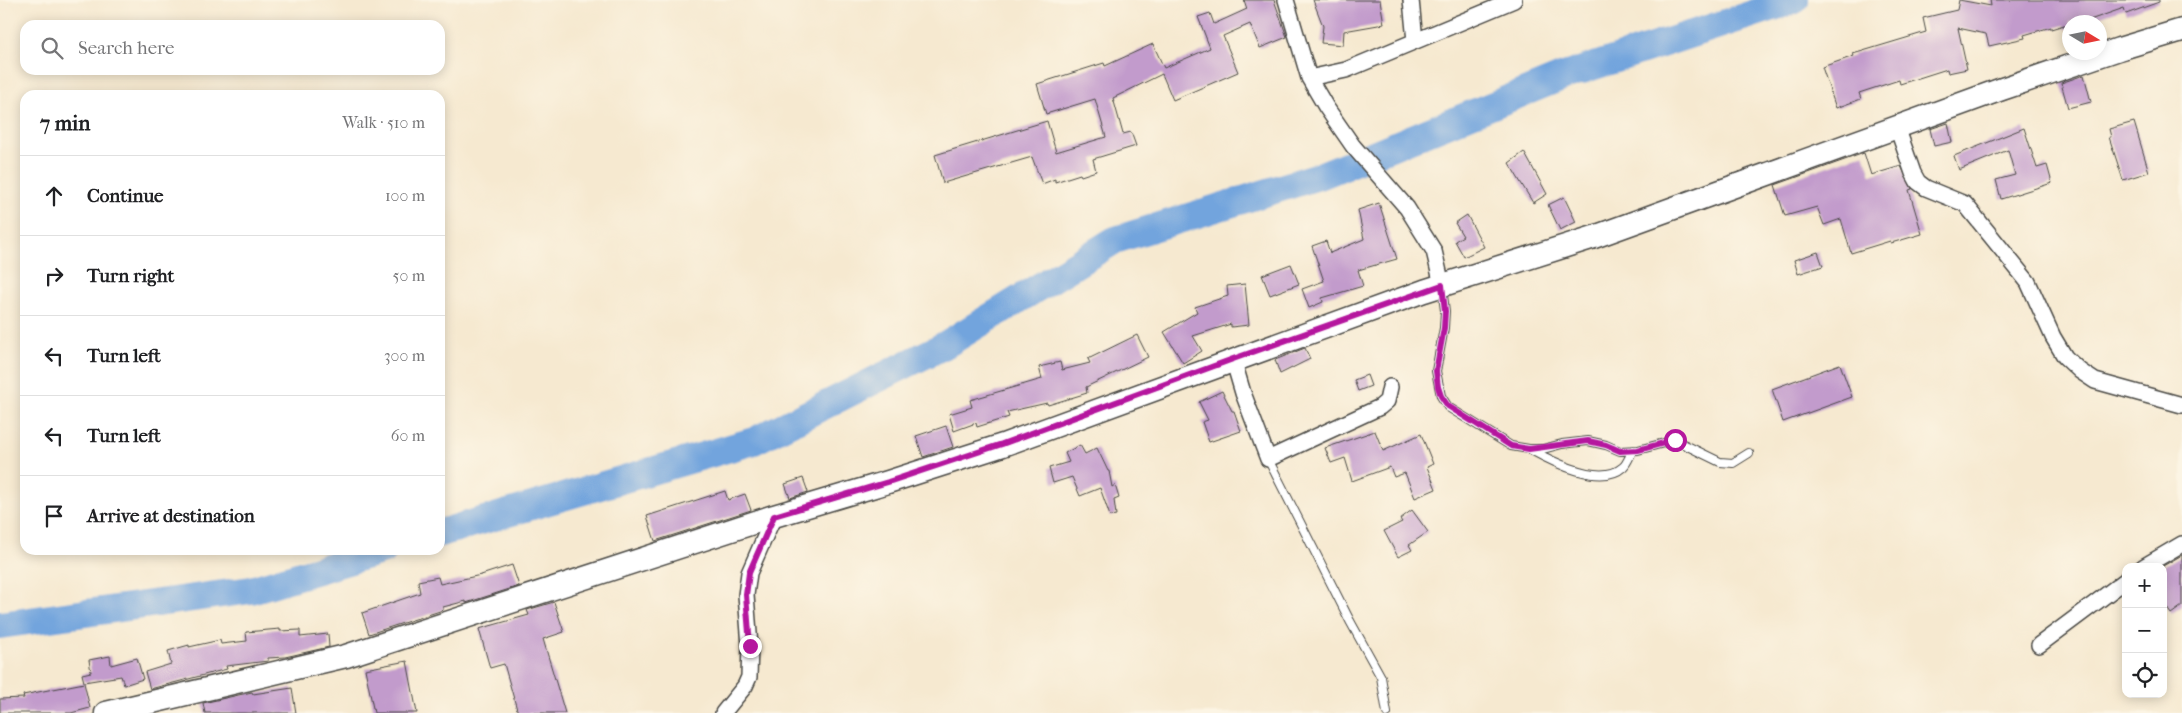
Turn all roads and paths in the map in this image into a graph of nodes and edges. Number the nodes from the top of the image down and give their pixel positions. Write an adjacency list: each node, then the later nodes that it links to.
1 (1286, 0): 6 (street)
2 (1411, 0): 5 (street)
3 (1514, 0): 5 (street)
4 (2182, 30): 7 (main road)
5 (1415, 41): 6 (street)
6 (1309, 78): 8 (street)
7 (1897, 127): 8 (main road); 11 (street)
8 (1442, 285): 9 (main road); 12 (lane)
9 (1233, 359): 15 (street); 16 (main road)
10 (1390, 387): 15 (street)
11 (2182, 405)
12 (1529, 449): 13 (lane); 13 (lane)
13 (1633, 450): 14 (lane)
14 (1749, 453)
15 (1268, 459): 23 (lane)
16 (774, 516): 21 (main road); 22 (street)
17 (2182, 544): 18 (street)
18 (2150, 563)
19 (2122, 583): 20 (street)
20 (2039, 645)
21 (106, 713)
22 (723, 713)
23 (1388, 713)

